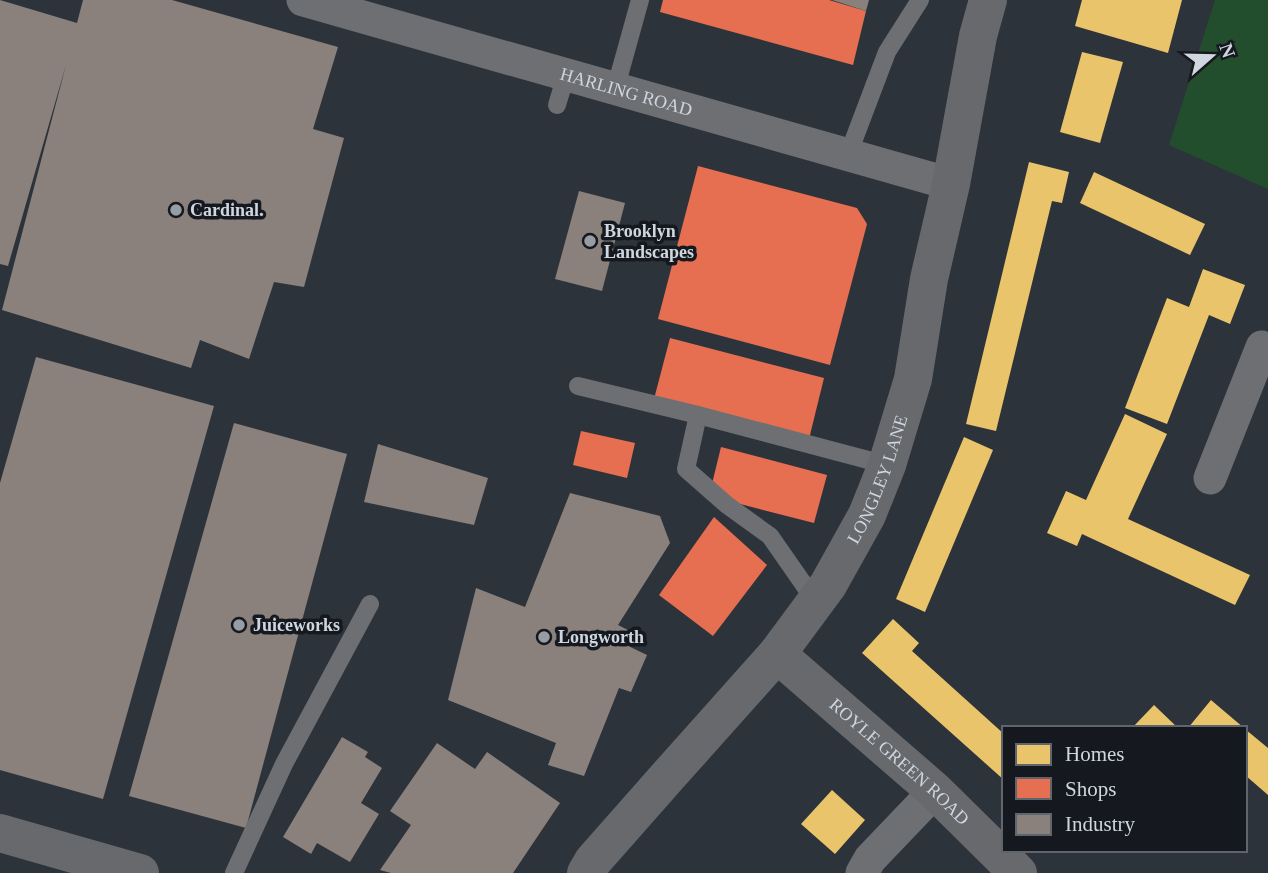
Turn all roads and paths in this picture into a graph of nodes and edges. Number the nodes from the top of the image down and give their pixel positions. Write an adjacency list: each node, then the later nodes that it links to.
1 (303, 0): 5 (street, HARLING ROAD)
2 (640, 0): 5 (lane)
3 (920, 0): 6 (lane)
4 (988, 0): 7 (main road, LONGLEY LANE)
5 (615, 90): 6 (street, HARLING ROAD)
6 (848, 155): 7 (street, HARLING ROAD)
7 (951, 184): 11 (main road, LONGLEY LANE)
8 (1268, 350): 12 (street)
9 (578, 386): 10 (lane)
10 (698, 415): 11 (lane); 13 (lane)
11 (887, 465): 13 (main road, LONGLEY LANE)
12 (1210, 478)
13 (816, 602): 15 (main road, LONGLEY LANE)
14 (370, 604): 19 (lane)
15 (777, 654): 16 (main road, ROYLE GREEN ROAD); 20 (main road, LONGLEY LANE)
16 (935, 791): 21 (street); 22 (main road, ROYLE GREEN ROAD)
17 (0, 833): 18 (main road)
18 (140, 873)
19 (234, 873)
20 (586, 873)
21 (862, 873)
22 (1018, 873)

